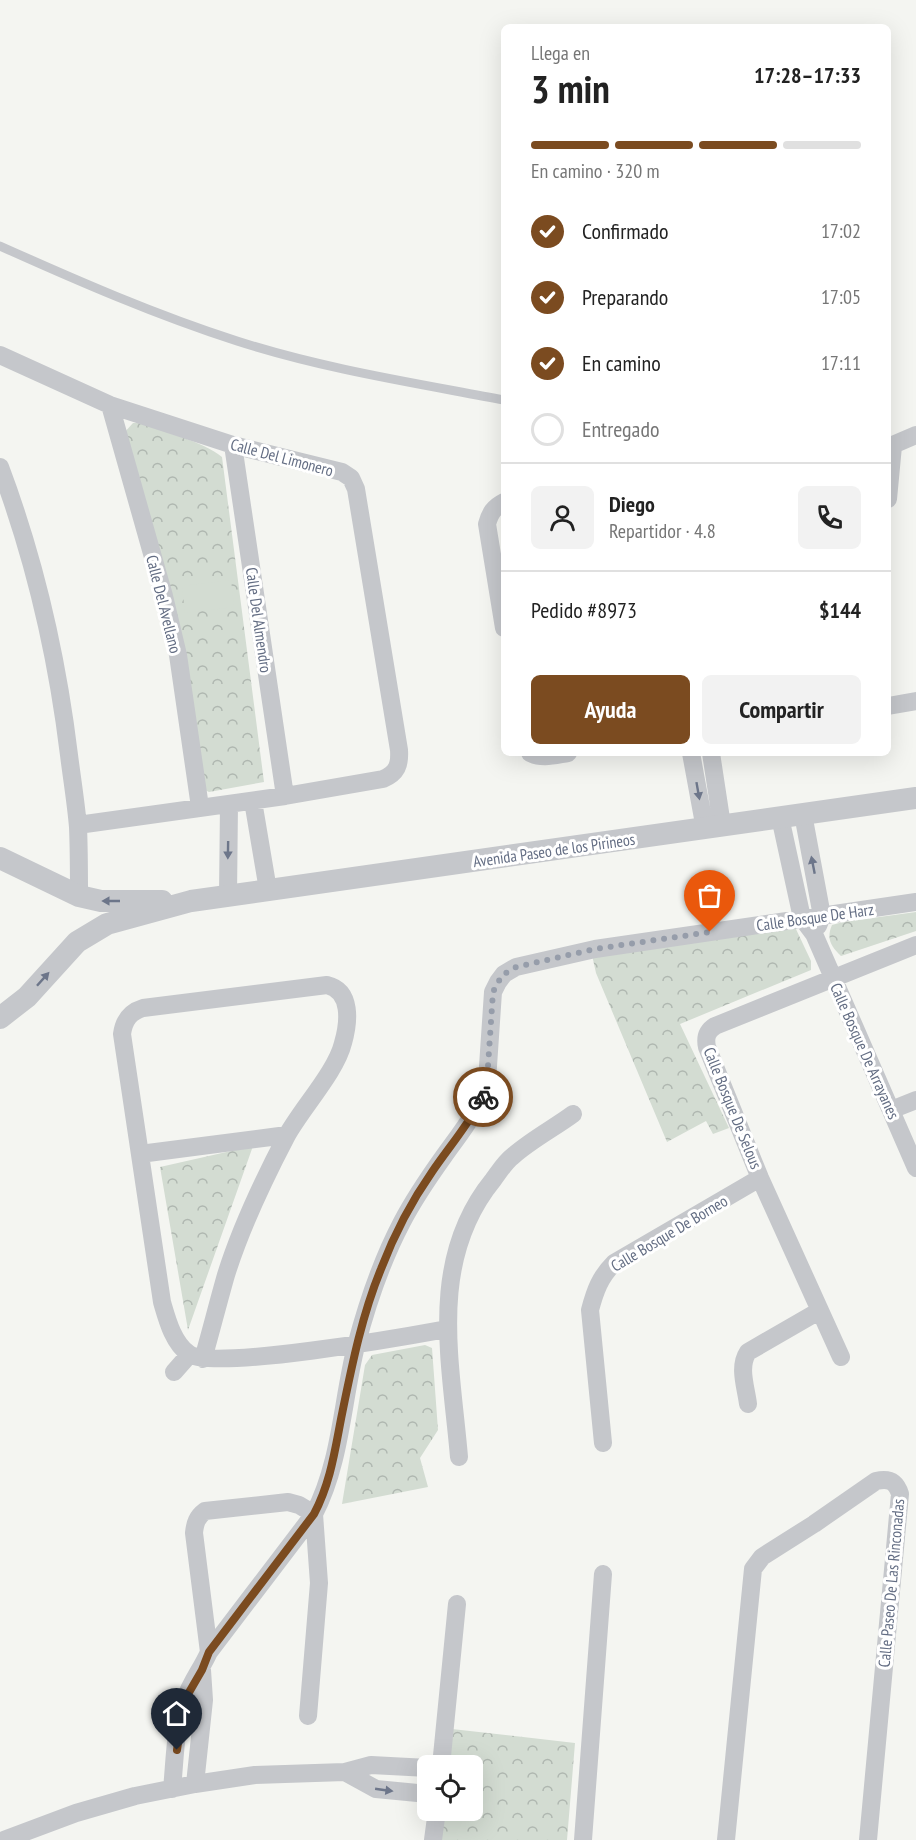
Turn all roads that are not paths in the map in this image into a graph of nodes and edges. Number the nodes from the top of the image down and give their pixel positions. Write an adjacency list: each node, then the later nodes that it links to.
1 (0, 246): 3 (lane)
2 (0, 355): 4 (street, Calle Del Limonero)
3 (501, 399)
4 (110, 405): 6 (street, Calle Del Limonero); 19 (street, Calle Del Avellano)
5 (916, 435): 7 (street)
6 (234, 445): 15 (street, Calle Del Almendro); 15 (street, Calle Del Limonero)
7 (891, 446)
8 (0, 467): 22 (street)
9 (500, 504): 10 (street)
10 (501, 610)
11 (916, 702): 12 (street)
12 (891, 706)
13 (692, 756): 23 (street, one-way to 23)
14 (711, 756): 23 (street)
15 (285, 796): 17 (street)
16 (916, 798): 20 (street, Avenida Paseo de los Pirineos)
17 (253, 801): 18 (street); 25 (street)
18 (229, 804): 19 (street); 27 (street, one-way to 27)
19 (200, 807): 22 (street)
20 (803, 814): 21 (street, Avenida Paseo de los Pirineos); 30 (street, one-way to 20)
21 (780, 817): 23 (street, Avenida Paseo de los Pirineos); 31 (street, Calle Bosque De Arrayanes)
22 (78, 825): 26 (street)
23 (713, 827): 25 (street, Avenida Paseo de los Pirineos)
24 (0, 858): 26 (street)
25 (268, 890): 27 (street, Avenida Paseo de los Pirineos)
26 (79, 896): 28 (street, one-way to 26)
27 (228, 896): 28 (street, Avenida Paseo de los Pirineos)
28 (191, 901): 35 (street, one-way to 28)
29 (916, 902): 30 (street, Calle Bosque De Harz)
30 (822, 916): 31 (street, Calle Bosque De Harz); 32 (street)
31 (802, 918): 32 (street, Calle Bosque De Arrayanes); 45 (street, Calle Bosque De Harz)
32 (814, 934): 34 (street, Calle Bosque De Arrayanes)
33 (916, 945): 34 (street, Calle Bosque De Selous)
34 (833, 978): 37 (street, Calle Bosque De Arrayanes); 42 (street, Calle Bosque De Selous)
35 (0, 1018)
36 (916, 1100): 37 (street)
37 (891, 1110): 41 (street, Calle Bosque De Arrayanes)
38 (573, 1114): 44 (street)
39 (287, 1135): 40 (street); 40 (street); 46 (street)
40 (140, 1154): 46 (street)
41 (916, 1168)
42 (760, 1178): 43 (street, Calle Bosque De Selous); 50 (street, Calle Bosque De Borneo)
43 (819, 1311): 47 (street, Calle Bosque De Selous); 49 (street)
44 (447, 1329): 45 (street); 51 (street)
45 (356, 1345): 46 (street); 52 (street)
46 (196, 1357): 48 (street)
47 (841, 1357)
48 (174, 1372)
49 (748, 1404)
50 (603, 1443)
51 (459, 1457)
52 (314, 1514): 55 (street); 55 (street); 57 (street)
53 (603, 1574): 67 (street)
54 (456, 1604): 58 (street)
55 (209, 1652): 56 (street)
56 (202, 1670): 61 (street); 62 (street)
57 (308, 1716)
58 (442, 1755)
59 (417, 1767): 60 (street)
60 (345, 1772): 61 (street); 63 (street, one-way to 63)
61 (195, 1784): 62 (street)
62 (172, 1789): 65 (street)
63 (417, 1793)
64 (436, 1821): 66 (street)
65 (4, 1840)
66 (433, 1840)
67 (583, 1840)
68 (726, 1840): 69 (street, Calle Paseo De Las Rinconadas)
69 (868, 1840)

